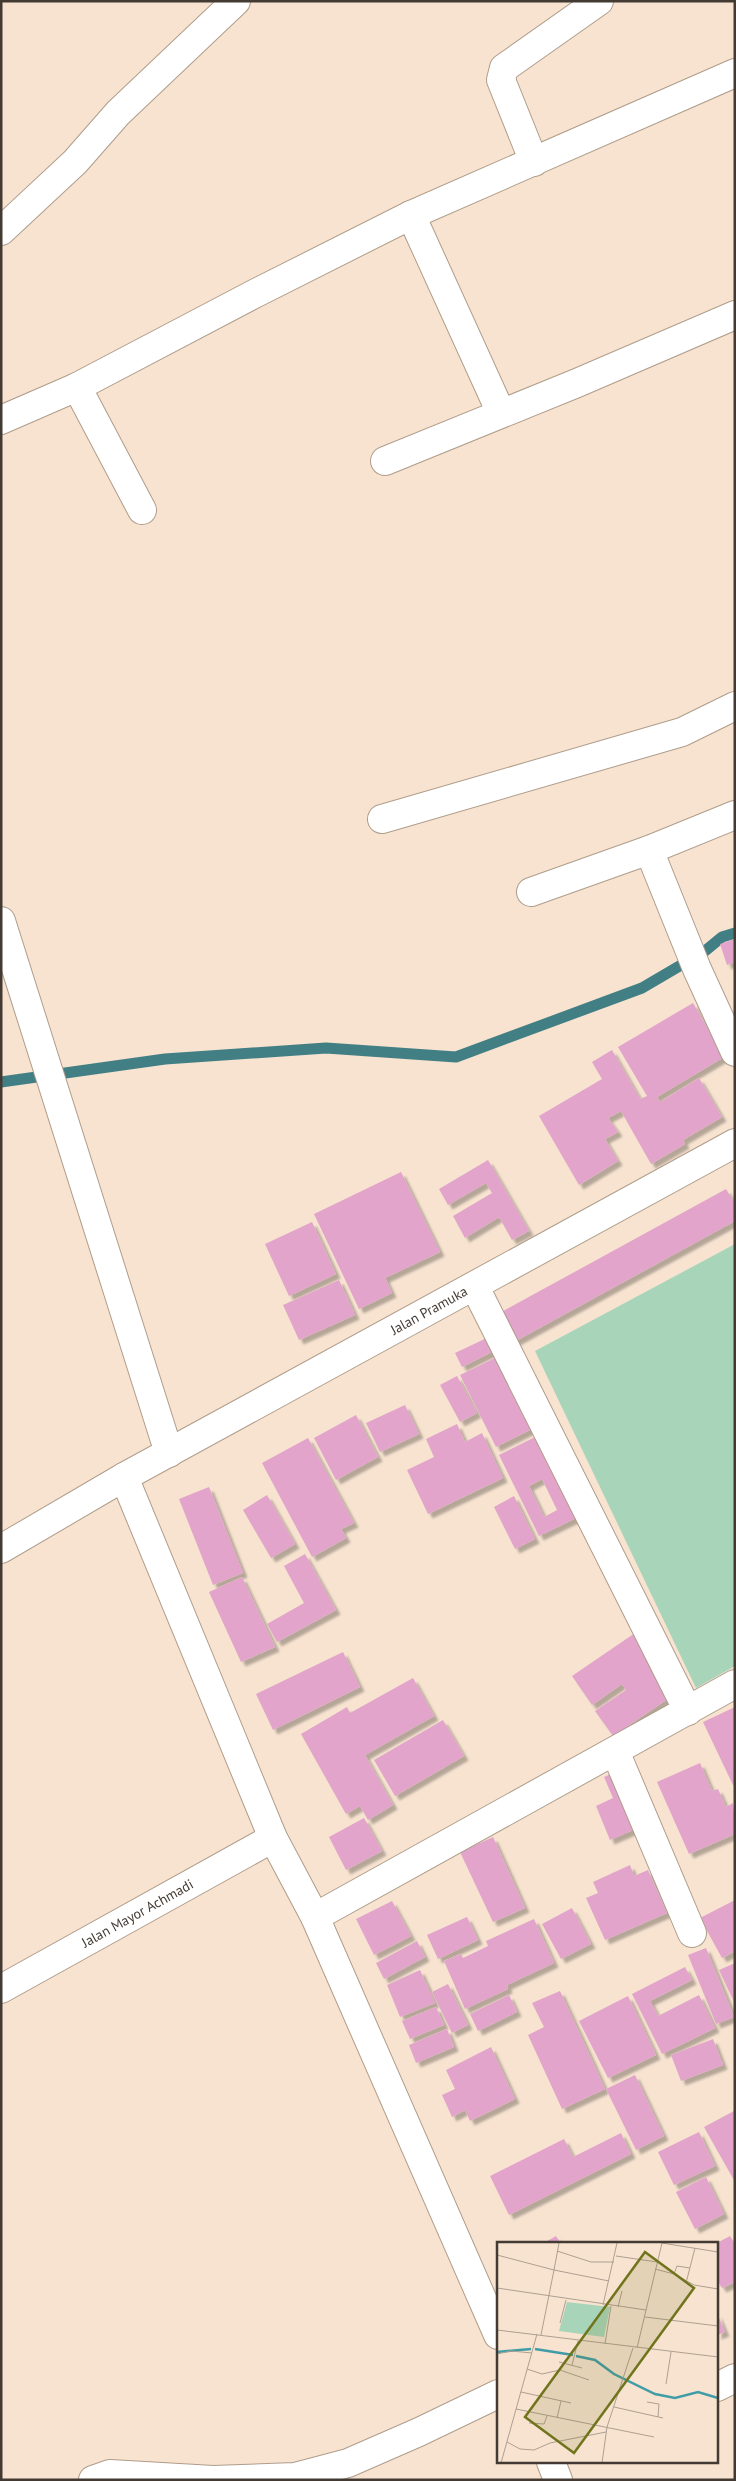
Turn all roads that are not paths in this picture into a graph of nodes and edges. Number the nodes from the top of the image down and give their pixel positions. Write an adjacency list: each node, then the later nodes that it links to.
1 (236, 1): 6 (street)
2 (599, 1): 4 (street)
3 (735, 73): 4 (street)
4 (534, 162): 5 (street)
5 (412, 215): 8 (street); 9 (street)
6 (1, 231)
7 (735, 315): 9 (street)
8 (77, 388): 10 (street); 12 (street)
9 (501, 413): 11 (street)
10 (1, 420)
11 (385, 460)
12 (142, 510)
13 (735, 706): 15 (street)
14 (735, 815): 16 (street)
15 (382, 819)
16 (649, 850): 17 (street); 19 (street)
17 (531, 892)
18 (1, 921): 22 (street)
19 (735, 1052)
20 (735, 1143): 21 (street, Jalan Pramuka)
21 (475, 1286): 22 (street, Jalan Pramuka); 26 (street)
22 (169, 1453): 23 (street, Jalan Pramuka)
23 (124, 1477): 24 (street); 28 (street)
24 (1, 1549)
25 (735, 1684): 26 (street)
26 (688, 1711): 27 (street)
27 (615, 1751): 29 (street); 30 (street)
28 (274, 1838): 29 (street); 31 (street, Jalan Mayor Achmadi)
29 (315, 1917): 32 (street)
30 (692, 1933)
31 (1, 1989)
32 (497, 2333)
33 (735, 2378): 34 (street)
34 (718, 2386)
35 (497, 2394): 37 (street)
36 (106, 2478): 37 (street)
37 (296, 2478)

